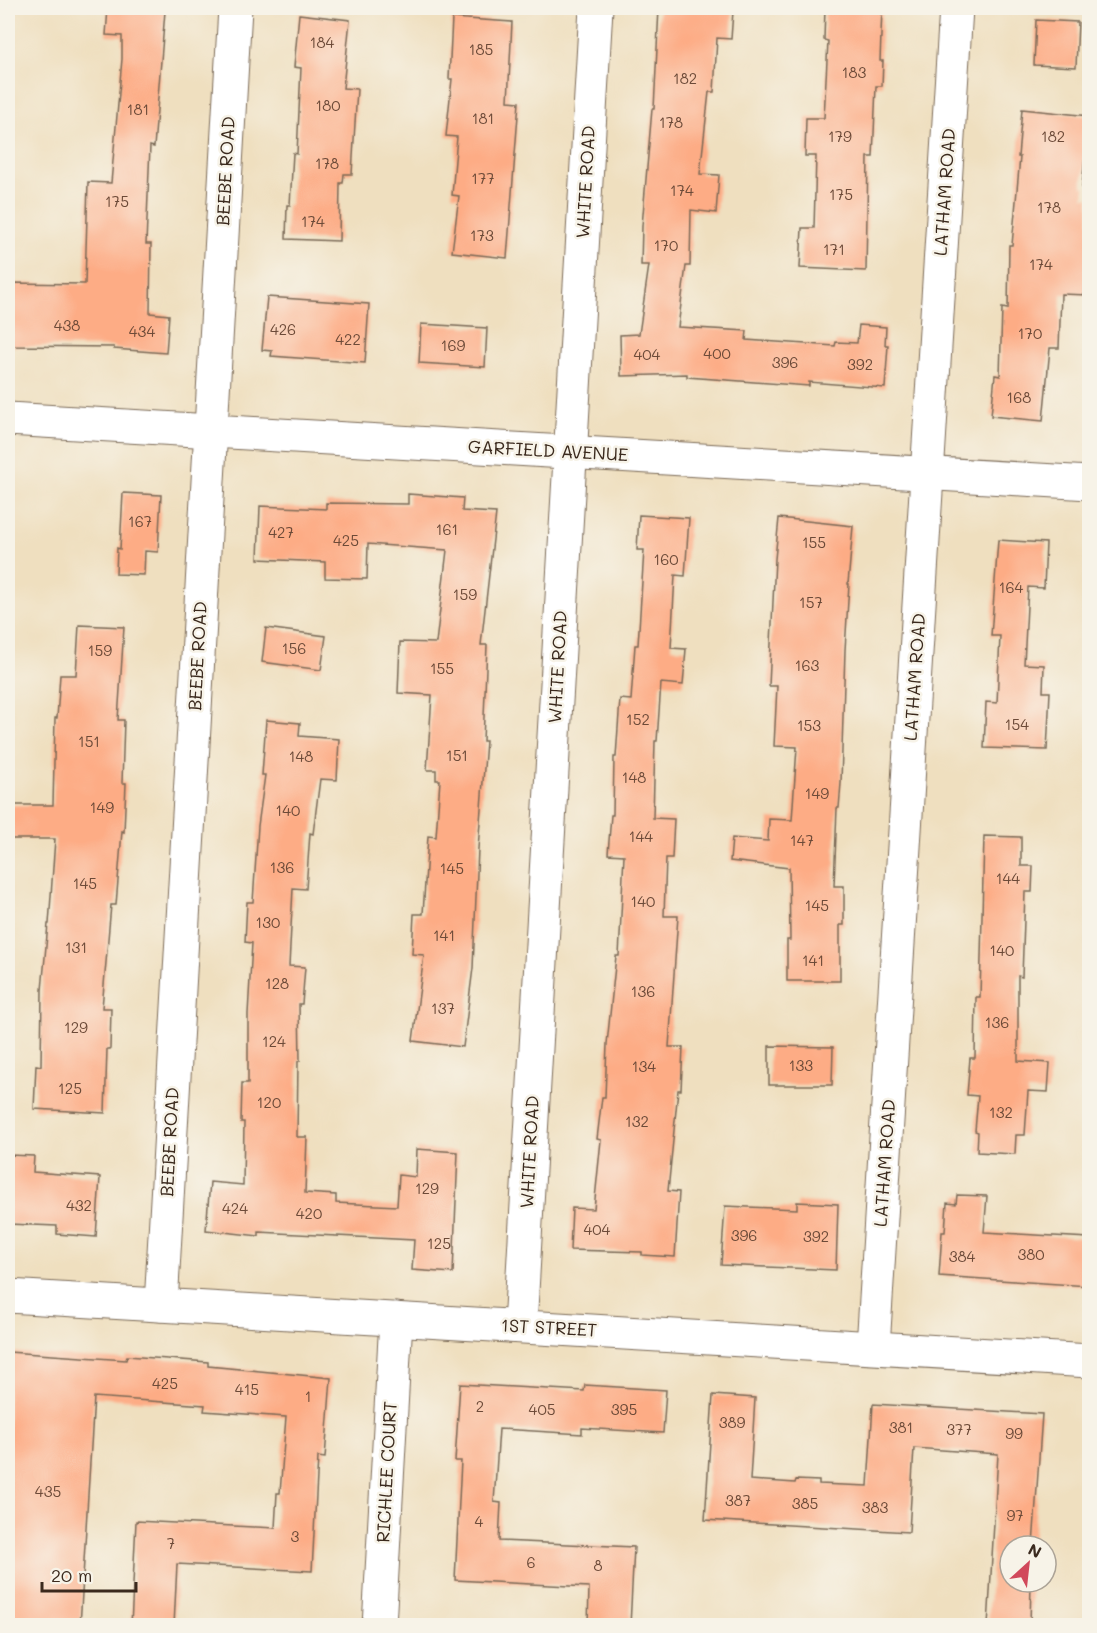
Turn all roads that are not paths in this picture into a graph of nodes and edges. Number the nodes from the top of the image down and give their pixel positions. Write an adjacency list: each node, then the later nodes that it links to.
1 (235, 8): 5 (street, BEEBE ROAD)
2 (596, 8): 6 (street, WHITE ROAD)
3 (956, 8): 7 (street, LATHAM ROAD)
4 (8, 419): 5 (street, GARFIELD AVENUE)
5 (211, 431): 6 (street, GARFIELD AVENUE); 10 (street, BEEBE ROAD)
6 (570, 452): 7 (street, GARFIELD AVENUE); 12 (street, WHITE ROAD)
7 (927, 473): 8 (street, GARFIELD AVENUE); 13 (street, LATHAM ROAD)
8 (1089, 483)
9 (8, 1296): 10 (street, 1ST STREET)
10 (161, 1305): 11 (street, 1ST STREET)
11 (396, 1319): 12 (street, 1ST STREET); 15 (street, RICHLEE COURT)
12 (520, 1326): 13 (street, 1ST STREET)
13 (873, 1347): 14 (street, 1ST STREET)
14 (1089, 1361)
15 (379, 1626)

